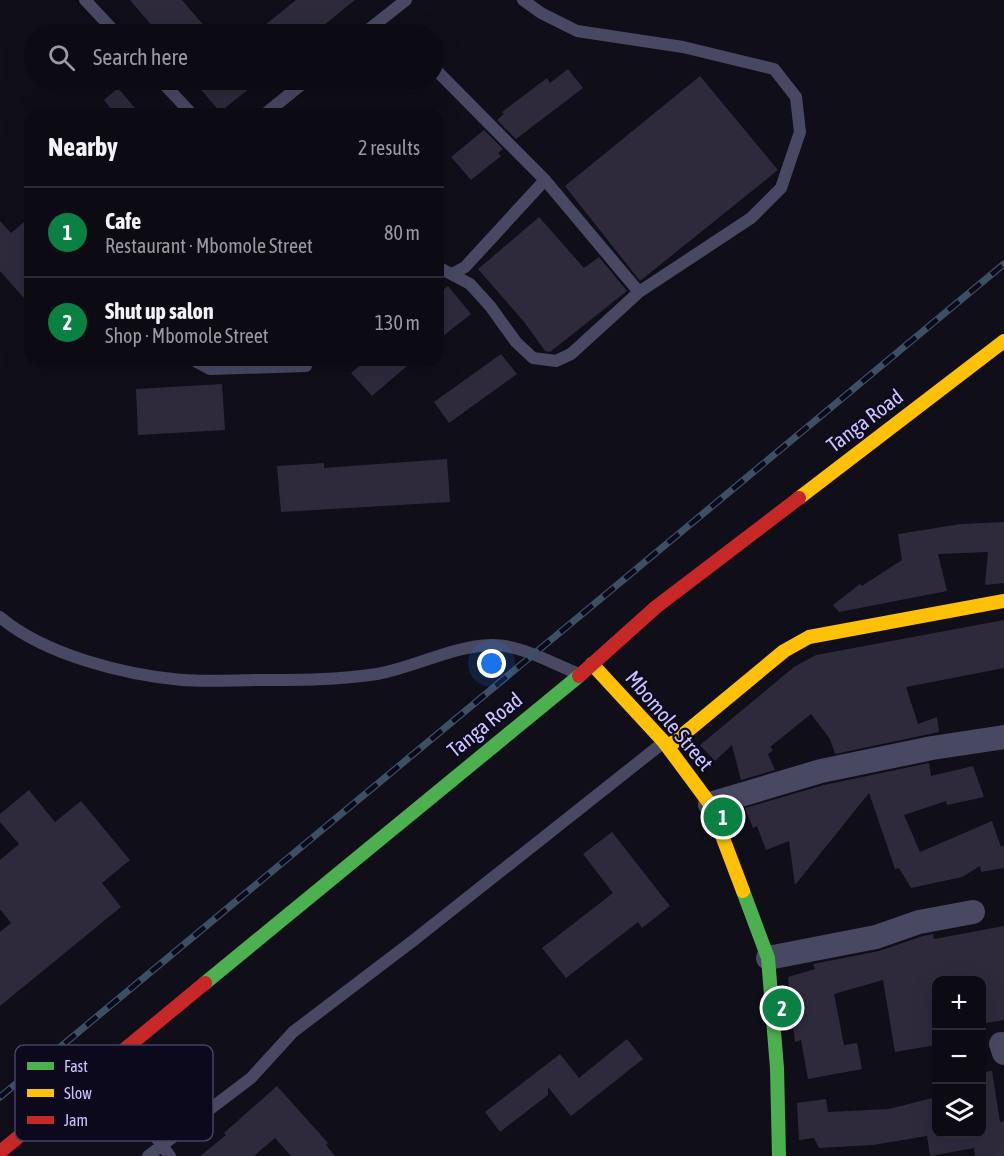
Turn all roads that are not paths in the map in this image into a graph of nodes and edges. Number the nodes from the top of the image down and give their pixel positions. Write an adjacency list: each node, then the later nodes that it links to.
1 (86, 0): 4 (lane)
2 (406, 0): 5 (lane)
3 (523, 0): 14 (lane)
4 (108, 24)
5 (376, 24)
6 (444, 78): 11 (lane)
7 (169, 90): 9 (lane)
8 (295, 90): 10 (lane)
9 (186, 108)
10 (273, 108)
11 (545, 180): 13 (lane); 14 (lane)
12 (444, 269): 13 (lane)
13 (454, 273): 14 (lane)
14 (639, 292)
15 (1004, 340): 20 (main road, Tanga Road)
16 (204, 366): 17 (lane)
17 (306, 366)
18 (1004, 601): 23 (main road)
19 (0, 617): 21 (lane)
20 (592, 664): 21 (main road, Tanga Road); 23 (main road, Mbomole Street)
21 (580, 675): 27 (main road, Tanga Road)
22 (1004, 737): 24 (street)
23 (666, 745): 24 (main road, Mbomole Street); 28 (lane)
24 (710, 804): 26 (main road, Mbomole Street)
25 (973, 912): 26 (street)
26 (768, 958): 36 (main road, Mbomole Street)
27 (129, 1045)
28 (213, 1106)
29 (15, 1139): 33 (main road, Tanga Road)
30 (159, 1141): 32 (lane)
31 (165, 1141): 32 (lane)
32 (161, 1144): 34 (lane); 35 (lane)
33 (0, 1152)
34 (148, 1156)
35 (170, 1156)
36 (779, 1156)

